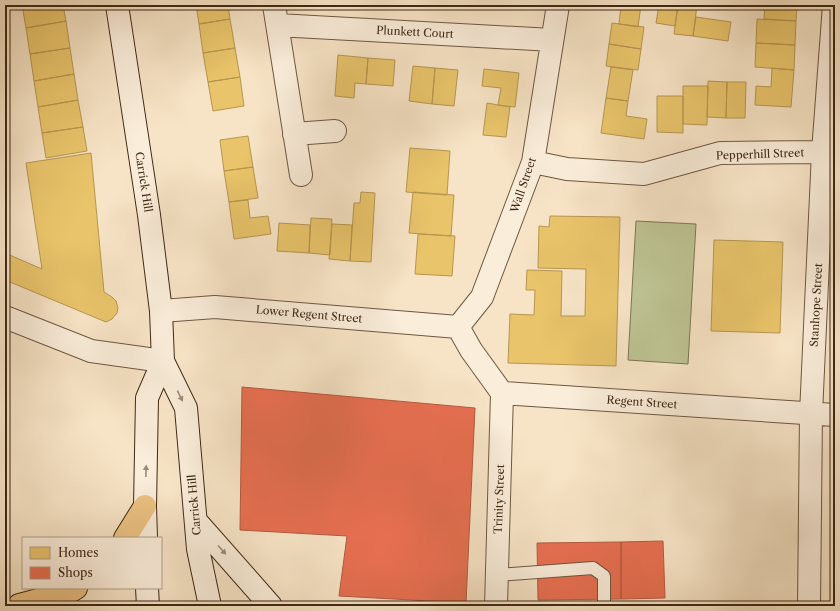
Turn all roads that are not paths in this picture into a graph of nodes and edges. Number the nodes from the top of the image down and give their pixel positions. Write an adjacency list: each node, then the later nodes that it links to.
1 (117, 5): 11 (street, Carrick Hill)
2 (558, 5): 5 (street, Wall Street)
3 (834, 5): 8 (street, Stanhope Street)
4 (275, 15): 5 (street, Plunkett Court); 7 (street, Plunkett Court)
5 (552, 40): 9 (street, Wall Street)
6 (335, 131): 7 (street)
7 (294, 134): 10 (street, Plunkett Court)
8 (823, 152): 9 (street, Pepperhill Street); 16 (street, Stanhope Street)
9 (533, 162): 13 (street, Wall Street)
10 (301, 174)
11 (161, 311): 13 (street, Lower Regent Street); 14 (street, Carrick Hill)
12 (5, 317): 14 (street)
13 (458, 327): 15 (street)
14 (163, 361): 18 (street, Carrick Hill, one-way to 14); 19 (street, Carrick Hill, one-way to 19)
15 (502, 393): 16 (street, Regent Street); 22 (street, Trinity Street)
16 (811, 414): 17 (street, Regent Street); 31 (street, Stanhope Street)
17 (835, 415)
18 (145, 506): 20 (main road); 21 (street, Carrick Hill)
19 (196, 521): 27 (street, Carrick Hill); 28 (street, one-way to 28)
20 (126, 537)
21 (146, 537)
22 (497, 575): 29 (street, Trinity Street); 30 (lane)
23 (74, 589): 25 (main road)
24 (148, 589): 26 (street)
25 (17, 605)
26 (148, 606)
27 (210, 606)
28 (271, 606)
29 (496, 606)
30 (604, 606)
31 (809, 606)

